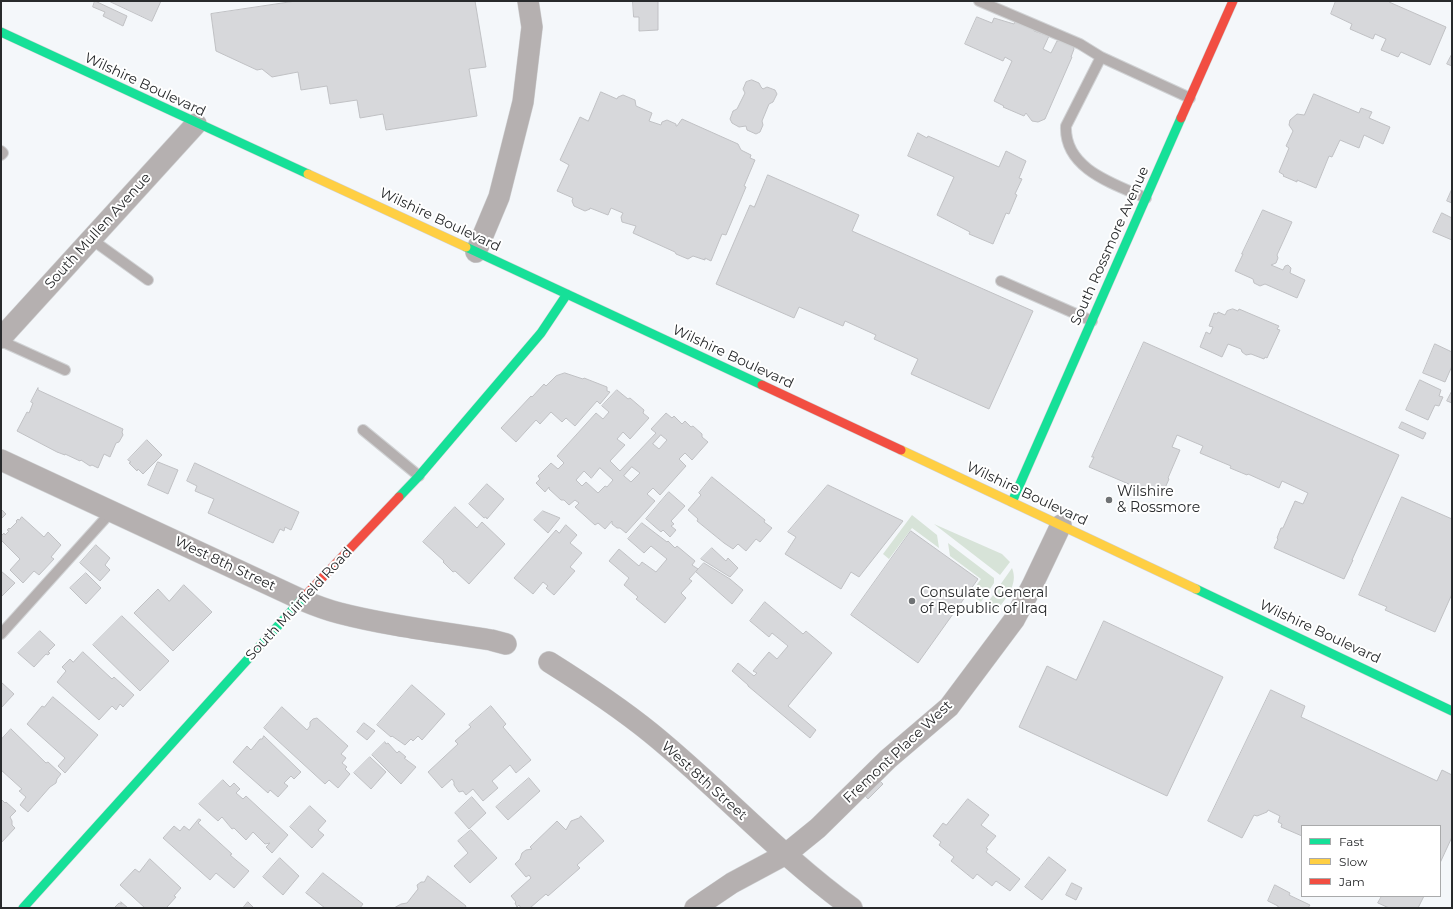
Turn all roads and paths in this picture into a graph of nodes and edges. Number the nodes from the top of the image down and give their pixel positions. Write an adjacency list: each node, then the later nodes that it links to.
1 (528, 1): 12 (street)
2 (978, 1): 5 (lane)
3 (1232, 1): 6 (main road, South Rossmore Avenue)
4 (1, 32): 7 (main road, Wilshire Boulevard)
5 (1101, 57): 6 (lane); 10 (lane)
6 (1190, 98): 10 (main road, South Rossmore Avenue)
7 (196, 124): 11 (street, South Mullen Avenue); 12 (main road, Wilshire Boulevard)
8 (1, 151): 9 (lane)
9 (1, 155)
10 (1146, 198): 16 (main road, South Rossmore Avenue)
11 (91, 239): 13 (lane); 17 (street, South Mullen Avenue)
12 (476, 252): 15 (main road, Wilshire Boulevard)
13 (148, 280)
14 (1001, 281): 16 (lane)
15 (567, 294): 21 (main road, South Muirfield Road); 22 (main road, Wilshire Boulevard)
16 (1092, 321): 22 (main road, South Rossmore Avenue)
17 (1, 339): 18 (lane)
18 (65, 370)
19 (363, 430): 21 (lane)
20 (1, 460): 23 (street, West 8th Street)
21 (418, 476): 25 (main road, South Muirfield Road)
22 (1012, 502): 24 (main road, Wilshire Boulevard)
23 (112, 511): 25 (street, West 8th Street); 26 (lane)
24 (1061, 525): 29 (main road, Wilshire Boulevard); 30 (street, Fremont Place West)
25 (302, 600): 27 (street, West 8th Street); 31 (main road, South Muirfield Road)
26 (1, 634)
27 (506, 644)
28 (549, 662): 30 (street, West 8th Street)
29 (1452, 711)
30 (786, 854): 32 (street, Fremont Place West); 33 (street, West 8th Street)
31 (23, 908)
32 (694, 908)
33 (852, 908)

